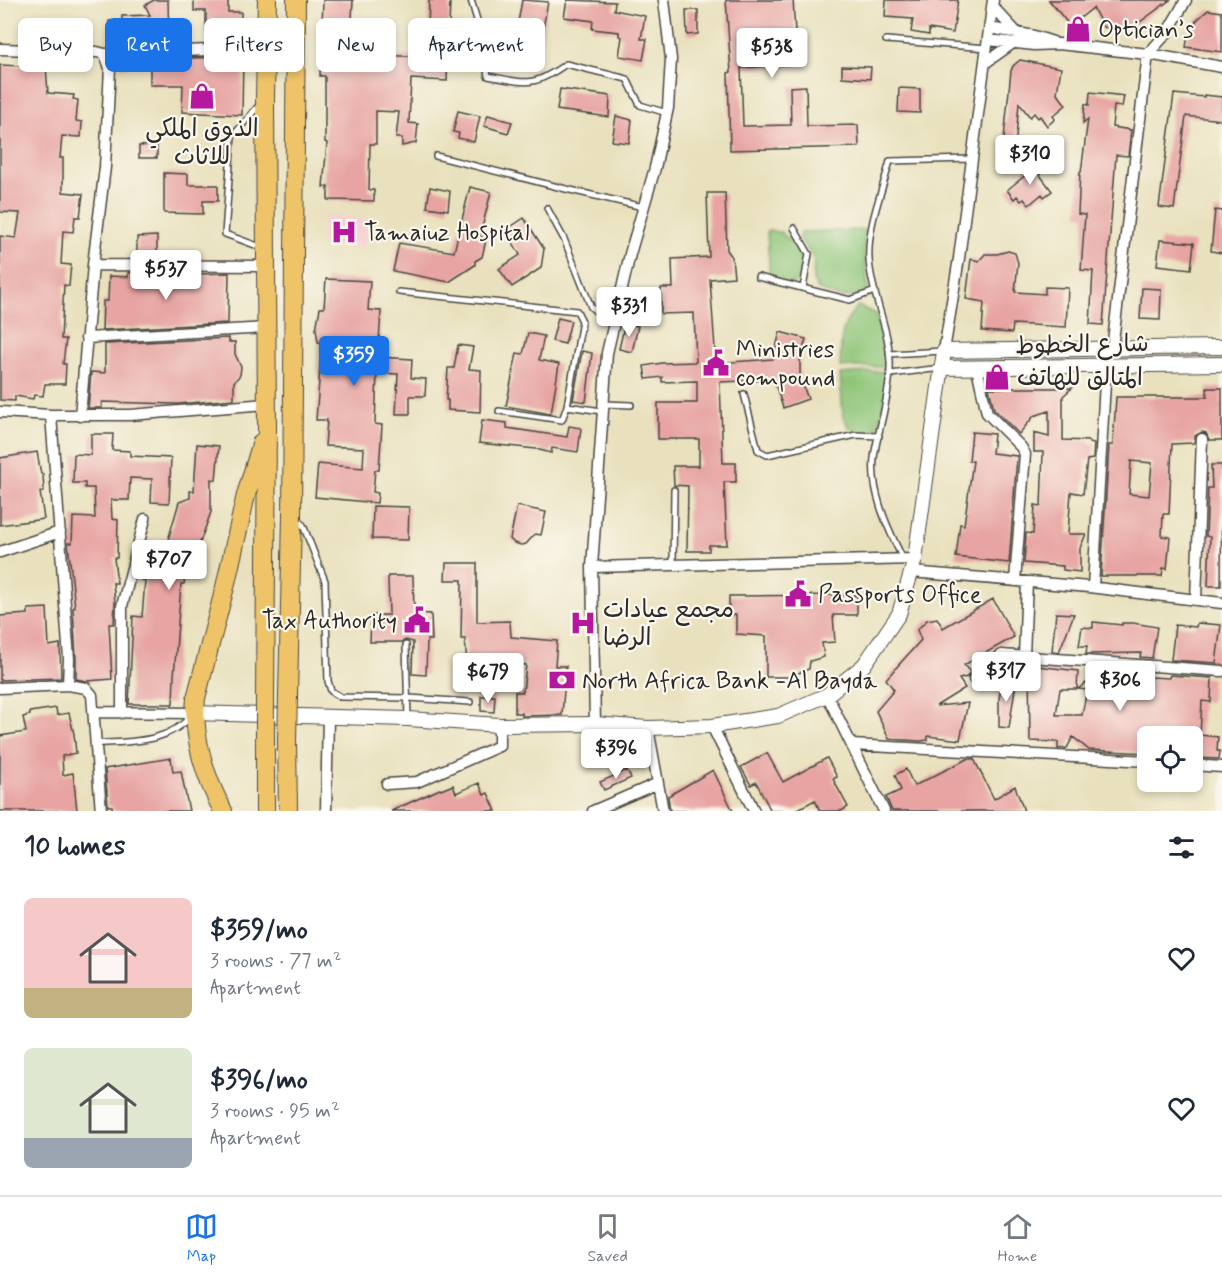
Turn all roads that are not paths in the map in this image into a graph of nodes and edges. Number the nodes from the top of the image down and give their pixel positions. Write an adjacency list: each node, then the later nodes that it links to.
1 (267, 0): 7 (highway)
2 (296, 0): 57 (highway)
3 (471, 0): 20 (lane)
4 (664, 0): 20 (street)
5 (1186, 0): 14 (street)
6 (992, 3): 8 (street); 9 (street)
7 (267, 18)
8 (990, 28): 9 (street); 11 (street)
9 (1015, 38): 11 (street); 14 (street); 15 (street)
10 (886, 40): 11 (lane)
11 (987, 44): 15 (street)
12 (0, 49): 13 (street)
13 (105, 54)
14 (1148, 54): 16 (street); 36 (street)
15 (985, 63): 22 (street)
16 (1222, 67)
17 (110, 72): 27 (street)
18 (266, 72): 19 (highway)
19 (265, 98): 26 (highway); 26 (lane)
20 (667, 113): 23 (street)
21 (436, 156): 23 (lane)
22 (972, 159): 30 (lane); 37 (street)
23 (644, 207): 32 (street)
24 (547, 208): 32 (lane)
25 (794, 228): 29 (lane)
26 (267, 258): 27 (street); 33 (highway)
27 (93, 265): 34 (street)
28 (758, 277): 29 (lane)
29 (803, 288): 30 (lane)
30 (874, 291): 38 (lane)
31 (399, 292): 47 (lane)
32 (615, 318): 48 (street)
33 (267, 328): 34 (street); 45 (highway)
34 (86, 338): 52 (street)
35 (1222, 347): 36 (street, شارع الخطوط)
36 (1112, 349): 37 (street, شارع الخطوط)
37 (944, 351): 38 (lane); 41 (street)
38 (889, 354): 43 (lane)
39 (1222, 364): 40 (street, شارع الخطوط)
40 (1106, 366): 42 (street, شارع الخطوط); 66 (street)
41 (942, 368): 42 (street, شارع الخطوط); 43 (lane); 61 (street)
42 (977, 368): 64 (street)
43 (890, 374): 54 (lane)
44 (744, 394): 54 (lane)
45 (267, 404): 52 (street); 53 (highway)
46 (631, 405): 48 (lane)
47 (567, 406): 48 (lane); 49 (lane)
48 (602, 408): 63 (street)
49 (499, 411)
50 (0, 412): 51 (street)
51 (51, 415): 52 (street); 59 (street)
52 (80, 416)
53 (267, 426): 80 (highway); 96 (highway, bridge)
54 (879, 436): 61 (lane)
55 (1202, 439): 67 (street)
56 (674, 490): 62 (lane)
57 (292, 517): 76 (lane); 97 (highway, bridge)
58 (145, 519): 79 (street)
59 (60, 532): 60 (street); 73 (street)
60 (0, 552)
61 (910, 563): 62 (street); 64 (street); 75 (street)
62 (673, 565): 63 (street)
63 (592, 567): 83 (street)
64 (1015, 581): 65 (street)
65 (1027, 582): 66 (street); 70 (street)
66 (1093, 587): 67 (street)
67 (1196, 600): 68 (street)
68 (1222, 603)
69 (406, 645): 76 (lane)
70 (1024, 656): 71 (street); 72 (street)
71 (1222, 671)
72 (974, 679)
73 (68, 685): 74 (street); 78 (street)
74 (0, 688)
75 (827, 695): 85 (street); 88 (street)
76 (408, 698): 77 (lane); 82 (lane)
77 (470, 702)
78 (93, 712): 79 (street); 87 (street)
79 (122, 713): 80 (street)
80 (194, 713): 81 (street); 87 (lane); 95 (highway)
81 (327, 718): 82 (street); 98 (street)
82 (408, 719): 84 (street)
83 (595, 724): 84 (street); 86 (street)
84 (499, 725): 92 (street)
85 (712, 726): 86 (street); 101 (street)
86 (648, 728): 93 (street)
87 (95, 744): 94 (street)
88 (852, 745): 89 (street); 102 (street)
89 (1137, 760)
90 (1203, 766): 91 (street)
91 (1222, 767)
92 (387, 784)
93 (656, 784): 99 (street); 100 (street)
94 (101, 811)
95 (223, 811)
96 (265, 811)
97 (288, 811)
98 (326, 811)
99 (593, 811)
100 (663, 811)
101 (754, 811)
102 (884, 811)

